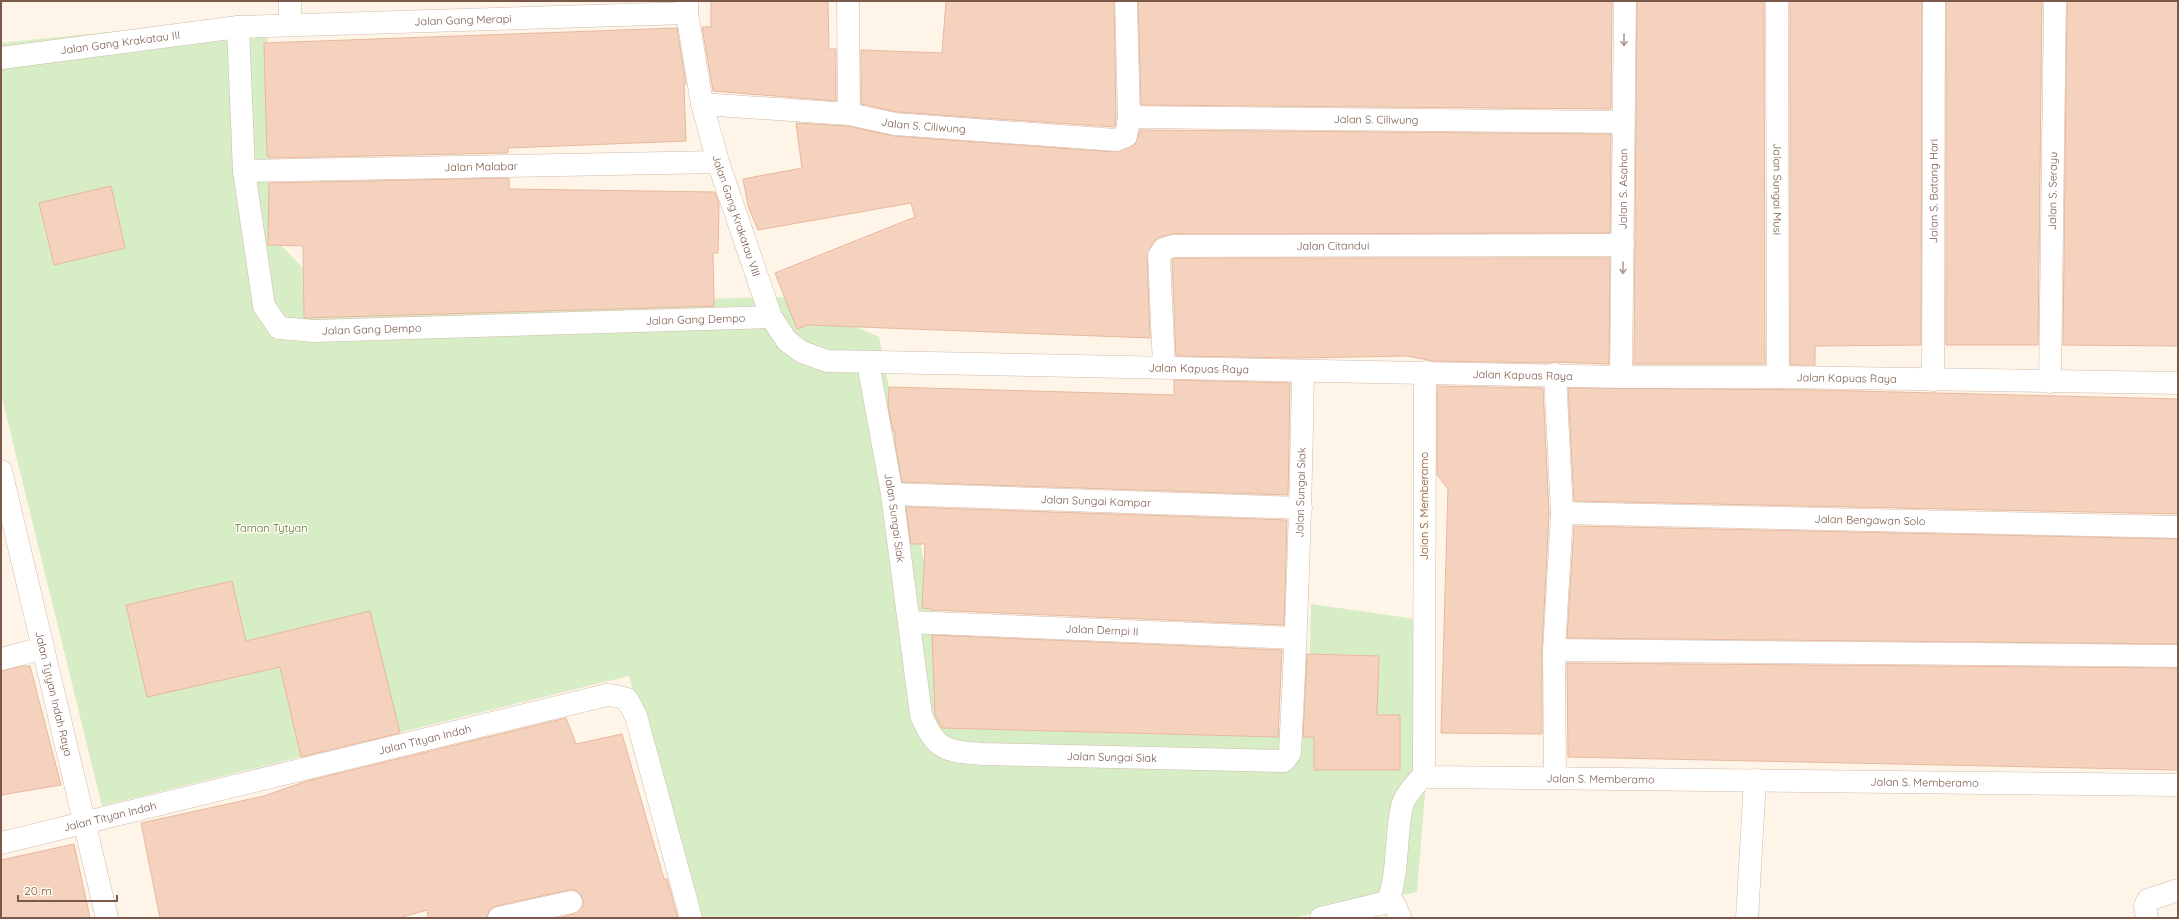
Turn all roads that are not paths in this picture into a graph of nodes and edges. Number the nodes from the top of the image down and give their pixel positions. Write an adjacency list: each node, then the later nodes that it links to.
1 (290, 1): 9 (street)
2 (848, 1): 13 (street)
3 (1126, 1): 14 (street, Jalan S. Ciliwung)
4 (1624, 1): 15 (street, Jalan S. Asahan, one-way to 15)
5 (1777, 1): 26 (street, Jalan Sungai Musi)
6 (1934, 1): 27 (street, Jalan S. Batang Hari)
7 (2055, 1): 28 (street, Jalan S. Serayu)
8 (687, 7): 9 (street, Jalan Gang Merapi); 12 (street, Jalan Gang Krakatau VIII)
9 (290, 25): 10 (street, Jalan Gang Merapi)
10 (238, 27): 11 (street, Jalan Gang Krakatau III); 17 (street, Jalan Gang Dempo)
11 (1, 58)
12 (702, 104): 13 (street, Jalan S. Ciliwung); 16 (street, Jalan Gang Krakatau VIII)
13 (849, 114): 14 (street, Jalan S. Ciliwung)
14 (1129, 117): 15 (street, Jalan S. Ciliwung)
15 (1624, 122): 18 (street, Jalan S. Asahan)
16 (718, 162): 17 (street, Jalan Malabar); 19 (street, Jalan Gang Krakatau VIII)
17 (244, 171): 19 (street, Jalan Gang Dempo)
18 (1623, 245): 21 (street, Jalan Citandui); 25 (street, Jalan S. Asahan, one-way to 25)
19 (771, 317): 20 (street, Jalan Gang Krakatau VIII)
20 (868, 363): 21 (street, Jalan Kapuas Raya); 31 (street, Jalan Sungai Siak)
21 (1164, 367): 22 (street, Jalan Kapuas Raya)
22 (1303, 370): 23 (street, Jalan Kapuas Raya); 32 (street, Jalan Sungai Siak)
23 (1425, 372): 24 (street, Jalan Kapuas Raya); 41 (street, Jalan S. Memberamo)
24 (1554, 374): 25 (street, Jalan Kapuas Raya); 33 (street)
25 (1621, 377): 26 (street, Jalan Kapuas Raya)
26 (1778, 378): 27 (street, Jalan Kapuas Raya)
27 (1932, 380): 28 (street, Jalan Kapuas Raya)
28 (2050, 382): 29 (street, Jalan Kapuas Raya)
29 (2178, 384)
30 (1, 470): 37 (street, Jalan Tytyan Indah Raya)
31 (892, 494): 32 (street, Jalan Sungai Kampar); 35 (street, Jalan Sungai Siak)
32 (1301, 508): 36 (street, Jalan Sungai Siak)
33 (1562, 513): 34 (street, Jalan Bengawan Solo); 38 (street)
34 (2178, 527)
35 (909, 622): 36 (street, Jalan Dempi II); 36 (street, Jalan Sungai Siak)
36 (1295, 638)
37 (43, 648): 40 (street); 45 (street, Jalan Tytyan Indah Raya)
38 (1554, 650): 39 (street); 42 (street)
39 (2178, 656)
40 (1, 659)
41 (1425, 773): 42 (street, Jalan S. Memberamo); 49 (street)
42 (1555, 778): 43 (street, Jalan S. Memberamo)
43 (1755, 780): 44 (street, Jalan S. Memberamo); 54 (street)
44 (2178, 785)
45 (84, 823): 46 (street, Jalan Tityan Indah); 50 (street, Jalan Tytyan Indah Raya); 52 (street, Jalan Tityan Indah)
46 (1, 843)
47 (2178, 890): 55 (street)
48 (571, 902): 51 (street)
49 (1394, 910): 53 (street)
50 (107, 918)
51 (499, 918)
52 (691, 918)
53 (1322, 918)
54 (1747, 918)
55 (2147, 918)

